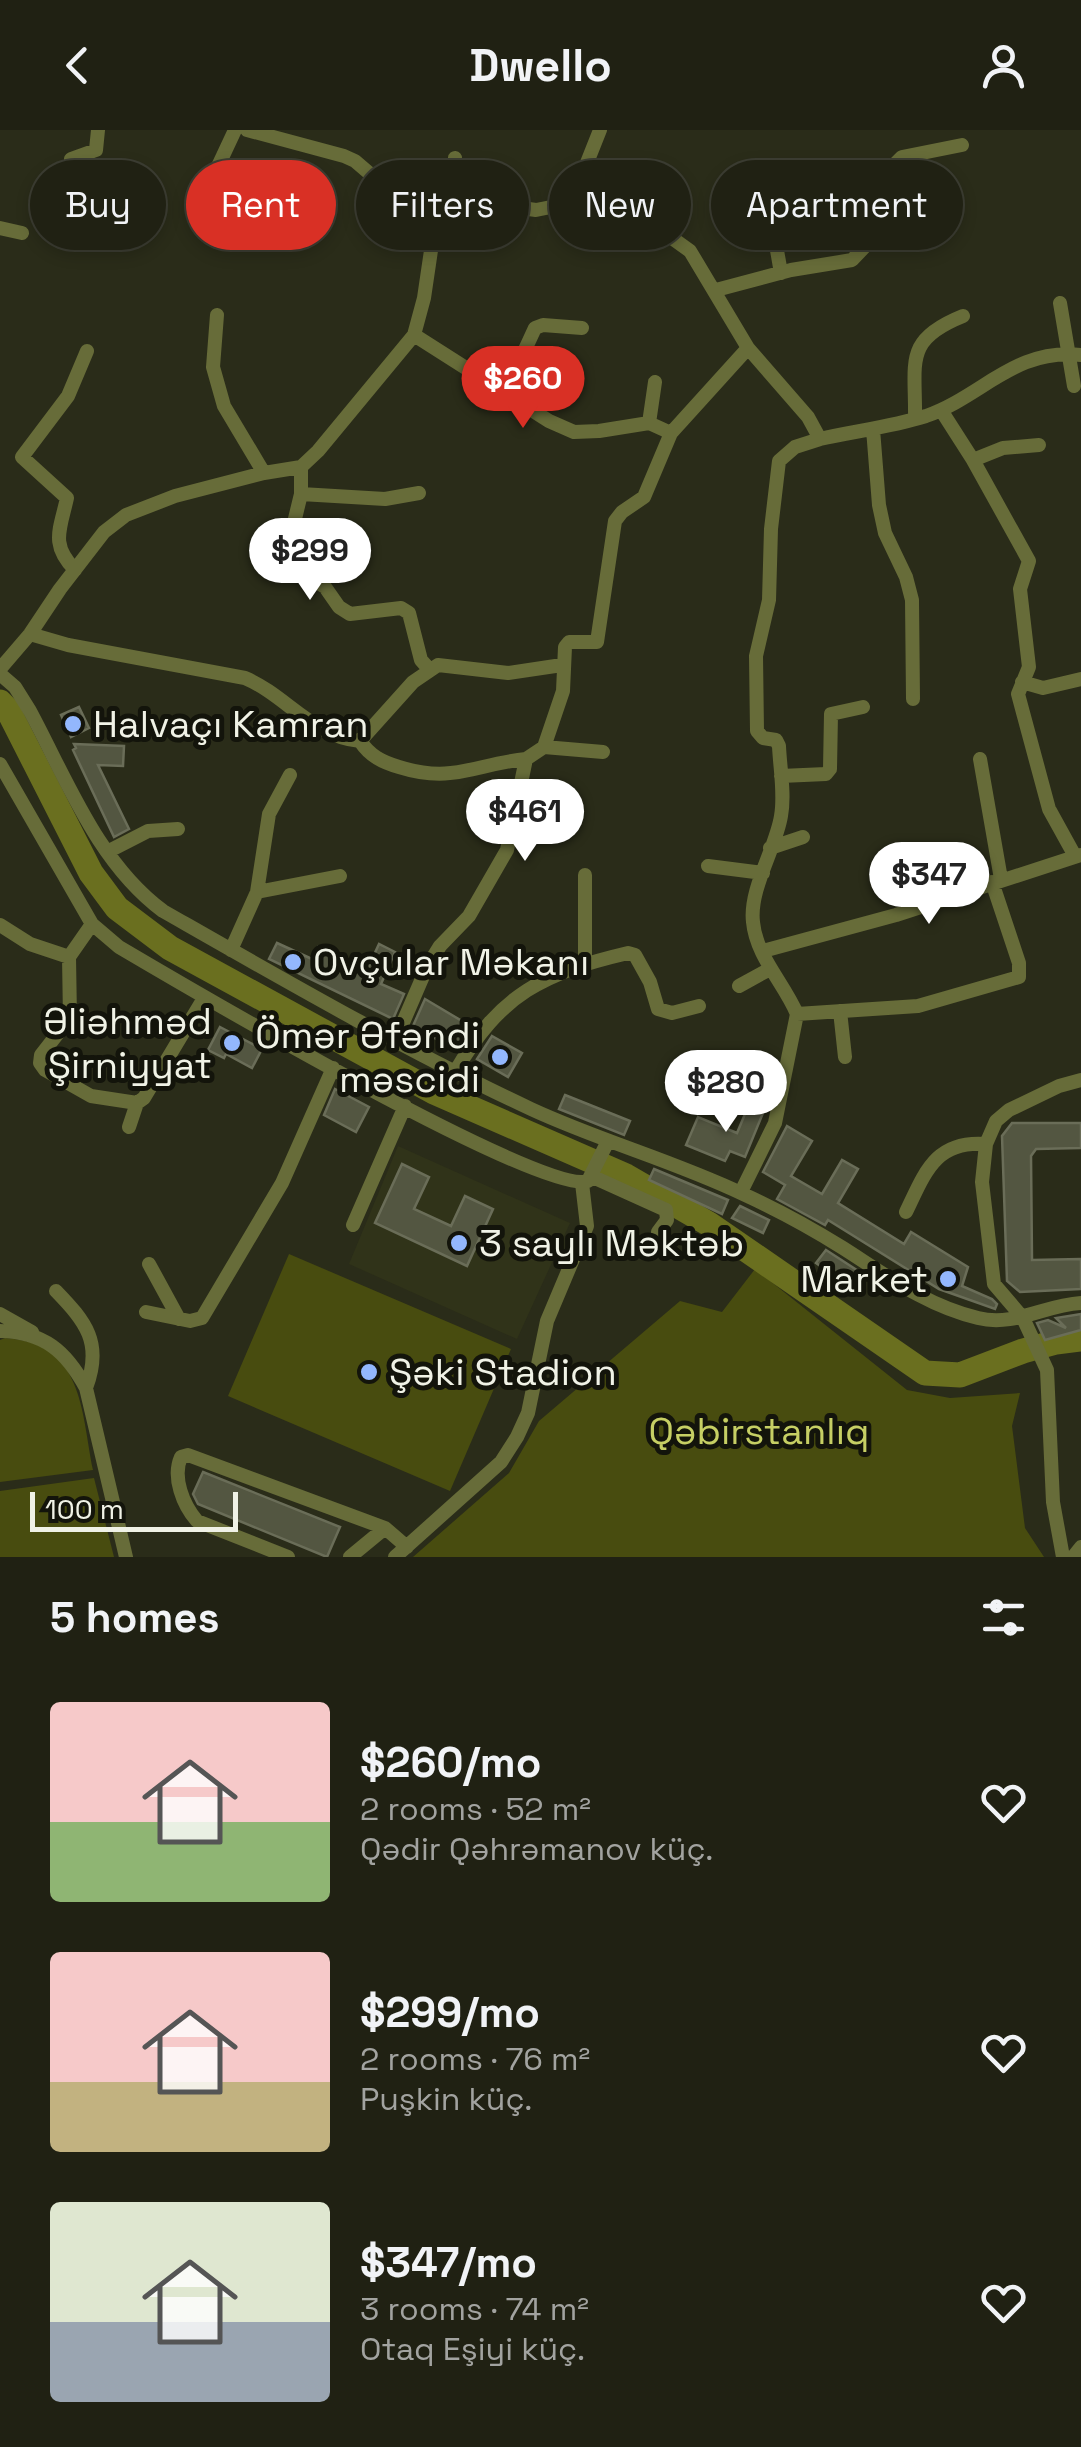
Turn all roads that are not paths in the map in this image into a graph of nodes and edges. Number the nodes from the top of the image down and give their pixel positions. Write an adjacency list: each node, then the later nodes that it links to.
1 (98, 130): 6 (street)
2 (235, 130): 7 (street)
3 (247, 130): 9 (street)
4 (600, 130): 8 (street)
5 (962, 145): 15 (street)
6 (71, 160)
7 (221, 160)
8 (588, 160)
9 (356, 162)
10 (0, 228): 11 (street)
11 (22, 233)
12 (434, 250): 21 (street)
13 (689, 250): 16 (street)
14 (777, 250): 15 (street)
15 (781, 273): 16 (street)
16 (716, 290): 22 (street)
17 (1060, 303): 24 (street)
18 (216, 316): 37 (street)
19 (963, 316): 29 (street)
20 (582, 328): 27 (street)
21 (414, 335): 27 (street); 36 (street)
22 (748, 348): 32 (street); 33 (street)
23 (87, 352): 40 (street)
24 (1074, 354): 26 (street); 28 (street)
25 (655, 382): 30 (street)
26 (1074, 386)
27 (505, 393): 30 (street)
28 (940, 410): 29 (street); 35 (street)
29 (915, 419): 31 (street)
30 (649, 423): 32 (street)
31 (873, 428): 33 (street); 47 (street)
32 (672, 432): 42 (street)
33 (820, 439): 56 (street)
34 (1039, 445): 35 (street)
35 (973, 460): 46 (street)
36 (301, 467): 37 (street); 39 (street)
37 (264, 473): 40 (street)
38 (420, 492): 39 (street)
39 (302, 494): 43 (street)
40 (75, 570): 41 (street)
41 (30, 634): 44 (street); 49 (street)
42 (562, 665): 43 (street); 50 (street)
43 (430, 669): 49 (street)
44 (0, 671): 60 (street)
45 (1081, 680): 46 (street)
46 (1022, 682): 61 (street)
47 (913, 699)
48 (864, 707): 56 (street)
49 (360, 741): 52 (street)
50 (544, 748): 51 (street); 52 (street)
51 (603, 752)
52 (526, 759): 80 (street)
53 (980, 759): 66 (street)
54 (0, 764): 69 (street)
55 (290, 775): 67 (street)
56 (781, 776): 59 (street)
57 (178, 829): 60 (street)
58 (804, 837): 59 (street)
59 (770, 848): 63 (street)
60 (106, 852): 70 (street)
61 (1078, 855): 66 (street)
62 (708, 866): 63 (street)
63 (763, 873): 71 (street)
64 (340, 876): 67 (street)
65 (585, 876): 73 (street)
66 (997, 881): 71 (street); 78 (street)
67 (257, 892): 70 (street)
68 (0, 924): 72 (street)
69 (92, 924): 72 (street); 76 (street)
70 (231, 950): 80 (street)
71 (763, 951): 74 (street)
72 (69, 957): 85 (street)
73 (585, 963): 77 (street); 83 (street)
74 (770, 969): 75 (street); 79 (street)
75 (739, 986)
76 (204, 998): 82 (street); 85 (street)
77 (699, 1006)
78 (840, 1012): 79 (street); 81 (street)
79 (797, 1014): 91 (street)
80 (395, 1041): 83 (street)
81 (845, 1057)
82 (333, 1068): 86 (street); 100 (street)
83 (455, 1072): 89 (street)
84 (1081, 1080): 88 (street)
85 (138, 1103): 87 (street)
86 (405, 1106): 90 (street); 93 (street)
87 (128, 1127)
88 (986, 1144): 92 (street); 101 (street)
89 (605, 1148): 90 (street); 91 (street)
90 (588, 1180): 94 (street); 107 (street)
91 (741, 1192): 101 (street)
92 (906, 1212)
93 (352, 1225)
94 (658, 1232)
95 (149, 1264): 100 (street)
96 (56, 1292): 104 (street)
97 (1081, 1303): 101 (street)
98 (146, 1312): 100 (street)
99 (0, 1314): 103 (street)
100 (179, 1318)
101 (1024, 1318): 111 (street)
102 (0, 1331): 103 (street)
103 (37, 1335): 104 (street)
104 (86, 1388): 108 (street)
105 (384, 1528): 107 (street); 109 (street); 110 (street)
106 (1081, 1547): 112 (street)
107 (401, 1552)
108 (126, 1557)
109 (288, 1557)
110 (350, 1557)
111 (1063, 1557)
112 (1074, 1557)

